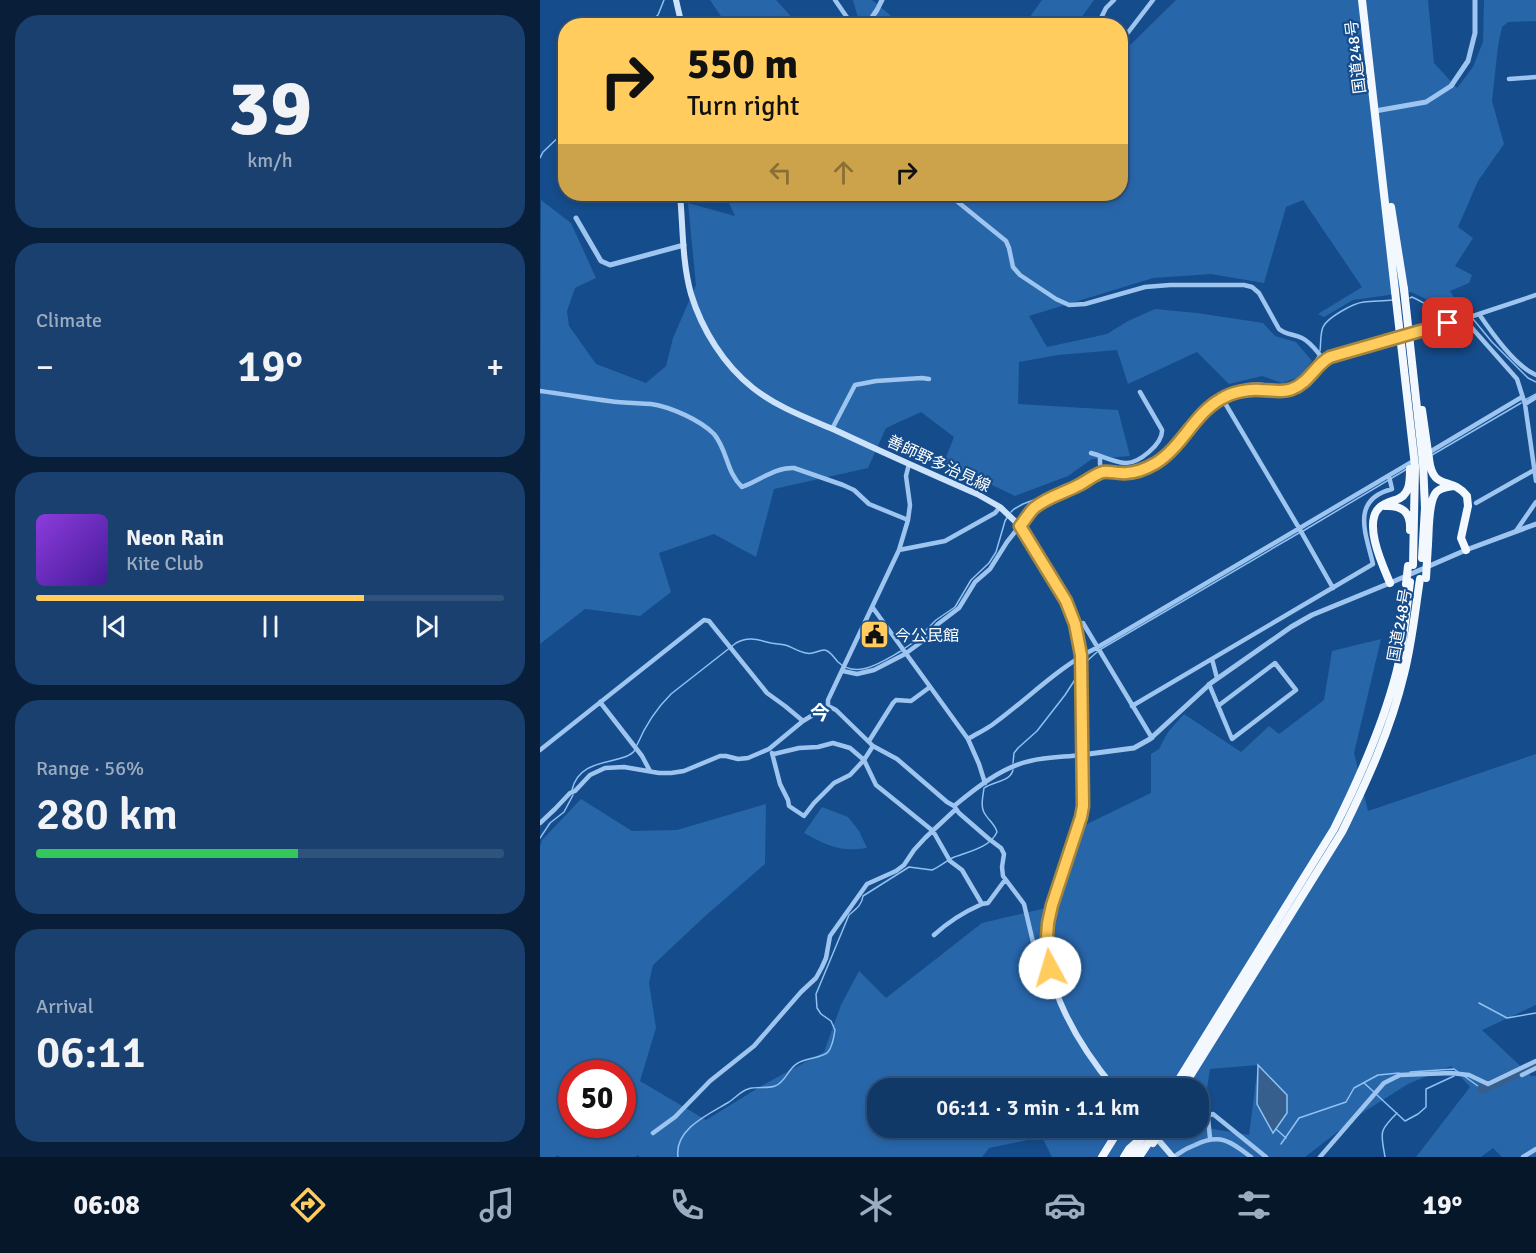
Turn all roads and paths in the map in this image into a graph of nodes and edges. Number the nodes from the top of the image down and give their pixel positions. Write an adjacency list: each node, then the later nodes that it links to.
1 (676, 0): 8 (main road)
2 (835, 0): 9 (street)
3 (882, 0): 10 (street)
4 (1114, 0): 11 (street)
5 (1153, 0): 12 (street)
6 (1362, 0): 15 (highway, 国道248号)
7 (1475, 0): 15 (street)
8 (680, 18)
9 (847, 18)
10 (872, 18)
11 (1101, 18)
12 (1128, 33)
13 (1536, 77): 14 (street)
14 (1509, 79)
15 (1375, 111): 20 (highway, 国道248号)
16 (681, 201): 19 (main road, 善師野多治見線)
17 (957, 201): 24 (street)
18 (576, 218): 19 (street)
19 (684, 245): 33 (main road, 善師野多治見線)
20 (1399, 290): 36 (highway, 国道248号, bridge); 39 (highway, 国道248号, bridge)
21 (1536, 295): 22 (street)
22 (1479, 314): 23 (street); 25 (street)
23 (1464, 319): 24 (street); 29 (street)
24 (1322, 359): 30 (street)
25 (1536, 375)
26 (929, 379): 33 (street)
27 (540, 391): 50 (street)
28 (1140, 392): 37 (street)
29 (1522, 397): 32 (street); 43 (street)
30 (1222, 398): 42 (street); 53 (street)
31 (1536, 398): 32 (street)
32 (1525, 404): 40 (street)
33 (832, 429): 38 (main road, 善師野多治見線)
34 (1091, 453): 35 (street)
35 (1100, 456): 37 (street); 41 (street)
36 (1426, 461): 45 (highway); 58 (highway, 国道248号)
37 (1127, 463): 42 (street)
38 (909, 464): 49 (main road, 善師野多治見線); 50 (street)
39 (1412, 468): 48 (highway); 57 (highway, 国道248号)
40 (1535, 469): 44 (street); 47 (street)
41 (1102, 472): 42 (street); 52 (street)
42 (1127, 473)
43 (1389, 476): 53 (street); 60 (street)
44 (1536, 479)
45 (1454, 485): 56 (highway); 58 (highway, bridge)
46 (1536, 502): 54 (street)
47 (1476, 503)
48 (1381, 506): 57 (highway); 59 (highway)
49 (1000, 507): 52 (main road, 善師野多治見線); 55 (street)
50 (908, 520): 55 (street)
51 (1536, 524): 54 (street)
52 (1020, 526): 64 (street); 65 (main road, 善師野多治見線)
53 (1299, 528): 60 (street); 63 (street)
54 (1516, 531): 56 (street)
55 (898, 550): 61 (street)
56 (1466, 550): 59 (street)
57 (1410, 566): 97 (highway, 国道248号, bridge)
58 (1423, 578): 98 (highway, 国道248号)
59 (1390, 583): 68 (street)
60 (1333, 588): 66 (street)
61 (873, 608): 64 (street); 67 (street)
62 (1083, 623): 63 (street)
63 (1098, 647): 65 (street); 73 (street)
64 (905, 653): 67 (street); 70 (street)
65 (1081, 655): 77 (street); 82 (main road, 善師野多治見線)
66 (1212, 659): 68 (street); 73 (street)
67 (843, 671): 72 (street)
68 (1217, 678): 69 (street)
69 (1209, 684): 74 (street); 76 (street)
70 (930, 687): 77 (street); 78 (street)
71 (600, 702): 75 (street); 80 (street); 84 (street)
72 (828, 706): 75 (street); 78 (street)
73 (1132, 706): 76 (street)
74 (1218, 706): 74 (street)
75 (803, 721): 79 (street)
76 (1152, 738): 82 (street)
77 (968, 739): 85 (street)
78 (871, 743): 83 (street); 86 (street)
79 (769, 749): 81 (street); 84 (street)
80 (540, 750)
81 (774, 754): 83 (street); 83 (street)
82 (1081, 755): 85 (street); 92 (main road, 善師野多治見線)
83 (864, 760): 88 (street)
84 (650, 771): 87 (street)
85 (985, 783): 86 (street)
86 (955, 808): 88 (street); 89 (street)
87 (540, 822)
88 (933, 831): 90 (street); 99 (street)
89 (1005, 880): 90 (street); 92 (street)
90 (982, 904): 91 (street)
91 (934, 935)
92 (1046, 950): 96 (main road, 善師野多治見線)
93 (1536, 1061): 116 (street)
94 (1536, 1068): 95 (street)
95 (1522, 1075)
96 (1107, 1078)
97 (1180, 1078)
98 (1189, 1078)
99 (653, 1133)
100 (1114, 1138): 108 (highway)
101 (1144, 1138): 109 (highway)
102 (1146, 1138): 110 (highway)
103 (1147, 1138): 111 (highway)
104 (1148, 1138): 112 (highway)
105 (1152, 1138): 113 (main road)
106 (1210, 1138): 113 (street); 114 (street); 115 (street)
107 (1536, 1149): 117 (street)
108 (1102, 1157)
109 (1124, 1157)
110 (1131, 1157)
111 (1140, 1157)
112 (1145, 1157)
113 (1174, 1157)
114 (1251, 1157)
115 (1266, 1157)
116 (1320, 1157)
117 (1522, 1157)

